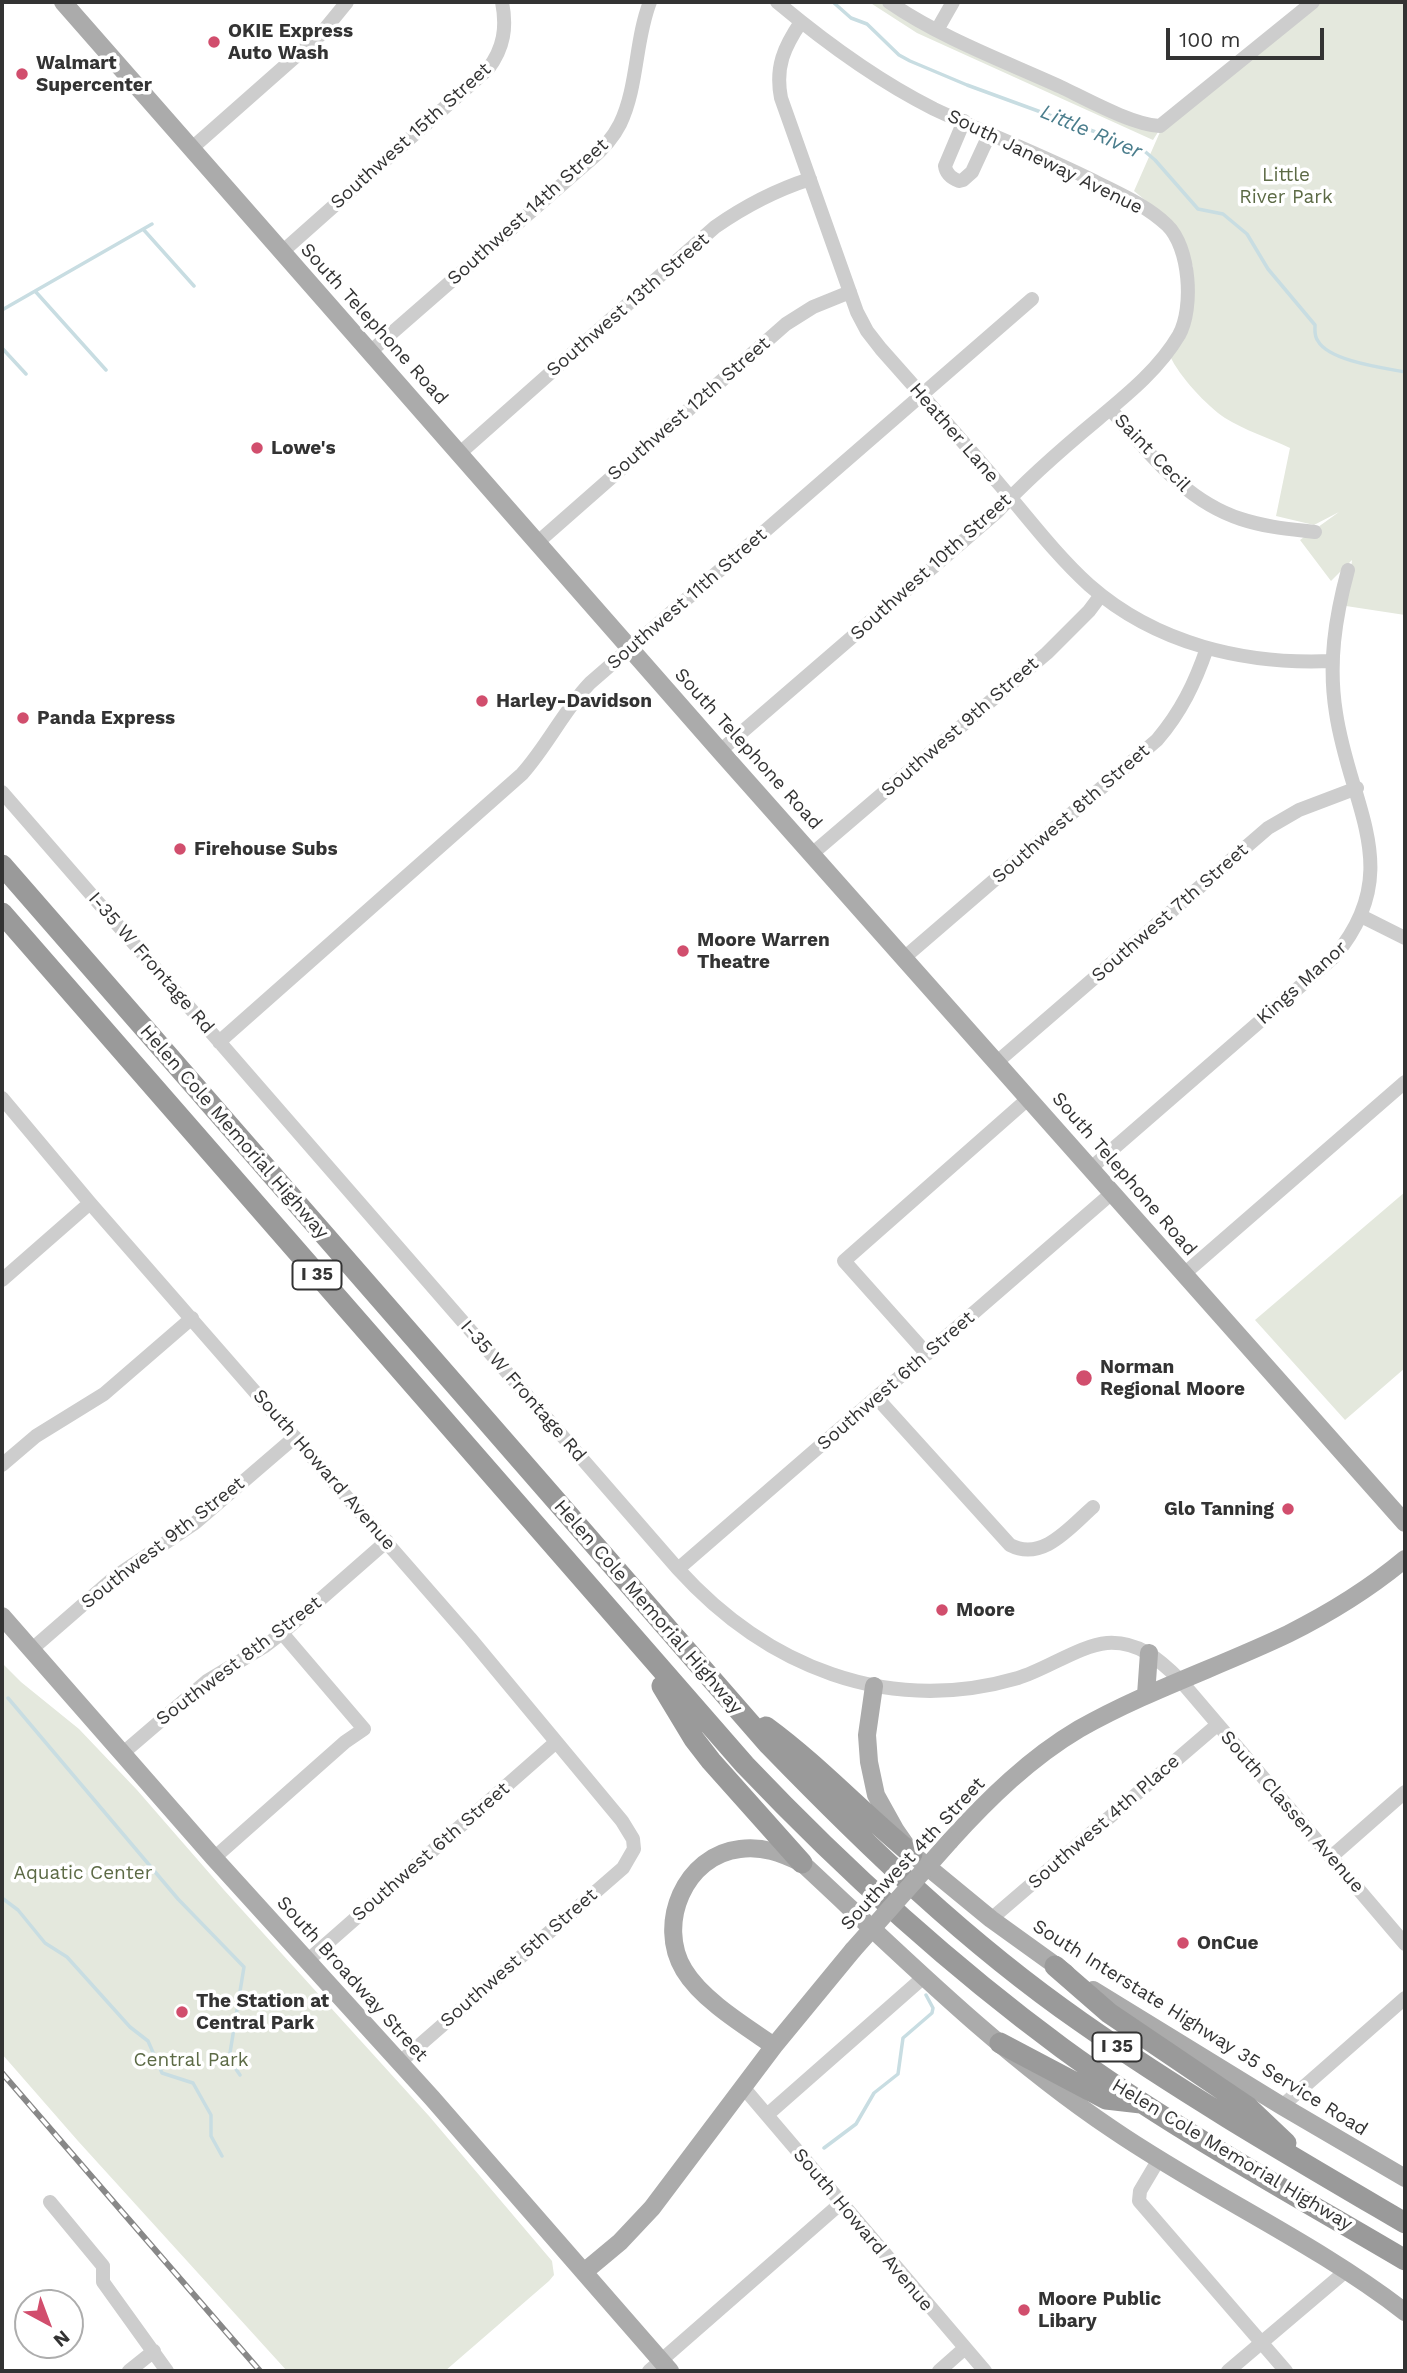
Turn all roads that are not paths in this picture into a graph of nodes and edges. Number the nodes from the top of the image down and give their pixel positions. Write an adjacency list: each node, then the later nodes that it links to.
1 (63, 2): 13 (main road, South Telephone Road)
2 (347, 2): 13 (street)
3 (502, 2): 15 (street, Southwest 15th Street)
4 (650, 2): 18 (street, Southwest 14th Street)
5 (777, 2): 9 (street, South Janeway Avenue)
6 (889, 2): 10 (street)
7 (953, 2): 10 (street)
8 (1313, 2): 10 (street)
9 (801, 22): 11 (street, South Janeway Avenue); 14 (street, Heather Lane)
10 (937, 30)
11 (964, 121): 12 (street, South Janeway Avenue); 12 (street)
12 (990, 133): 19 (street, South Janeway Avenue)
13 (192, 148): 15 (main road, South Telephone Road)
14 (810, 178): 16 (street, Heather Lane); 22 (street, Southwest 13th Street)
15 (282, 252): 18 (main road, South Telephone Road)
16 (850, 292): 20 (street, Heather Lane); 25 (street, Southwest 12th Street)
17 (1032, 299): 20 (street, Southwest 11th Street)
18 (370, 352): 22 (main road, South Telephone Road)
19 (1140, 382): 21 (street, Southwest 10th Street)
20 (921, 395): 23 (street, Heather Lane); 28 (street, Southwest 11th Street)
21 (1110, 409): 23 (street, Southwest 10th Street); 24 (street, Saint Cecil)
22 (460, 453): 25 (main road, South Telephone Road)
23 (1011, 497): 27 (street, Heather Lane); 31 (street, Southwest 10th Street)
24 (1315, 532)
25 (538, 542): 28 (main road, South Telephone Road)
26 (1348, 570): 30 (street, Kings Manor)
27 (1101, 594): 29 (street, Heather Lane); 34 (street, Southwest 9th Street)
28 (630, 648): 31 (main road, South Telephone Road); 40 (street, Southwest 11th Street)
29 (1207, 648): 30 (street, Heather Lane); 39 (street, Southwest 8th Street)
30 (1332, 661): 32 (street, Kings Manor)
31 (720, 751): 34 (main road, South Telephone Road)
32 (1357, 789): 37 (street, Kings Manor); 41 (street, Southwest 7th Street)
33 (2, 792): 40 (street, I-35 W Frontage Rd)
34 (813, 853): 39 (main road, South Telephone Road)
35 (2, 865): 68 (highway, Helen Cole Memorial Highway / I 35)
36 (2, 914): 62 (highway, Helen Cole Memorial Highway / I 35)
37 (1365, 918): 38 (street); 45 (street, Kings Manor)
38 (1405, 938)
39 (905, 957): 41 (main road, South Telephone Road)
40 (219, 1042): 59 (street, I-35 W Frontage Rd)
41 (997, 1062): 44 (main road, South Telephone Road)
42 (1405, 1082): 48 (street)
43 (2, 1098): 47 (street, South Howard Avenue)
44 (1029, 1098): 45 (main road, South Telephone Road); 51 (street)
45 (1091, 1168): 46 (main road, South Telephone Road)
46 (1112, 1193): 48 (main road, South Telephone Road); 51 (street, Southwest 6th Street)
47 (90, 1202): 49 (street); 50 (street, South Howard Avenue)
48 (1184, 1273): 56 (main road, South Telephone Road)
49 (2, 1280)
50 (192, 1318): 53 (street, South Howard Avenue); 54 (street)
51 (927, 1354): 52 (street, Southwest 6th Street)
52 (876, 1397): 55 (street); 59 (street, Southwest 6th Street)
53 (295, 1437): 57 (street, South Howard Avenue); 63 (street, Southwest 9th Street)
54 (2, 1465)
55 (1093, 1507)
56 (1405, 1522)
57 (387, 1541): 61 (street, Southwest 8th Street); 70 (street, South Howard Avenue)
58 (1405, 1559): 65 (main road, Southwest 4th Street)
59 (678, 1569): 66 (street, I-35 W Frontage Rd)
60 (2, 1616): 63 (main road, South Broadway Street)
61 (282, 1633): 71 (street, Southwest 8th Street); 75 (street)
62 (631, 1636): 77 (highway); 88 (highway, Helen Cole Memorial Highway / I 35)
63 (32, 1649): 71 (main road, South Broadway Street)
64 (1149, 1653): 65 (street, I-35 W Frontage Rd); 66 (street, I-35 W Frontage Rd); 67 (main road)
65 (1180, 1680): 67 (main road, Southwest 4th Street); 69 (street, South Classen Avenue)
66 (874, 1686): 74 (main road, South Interstate Highway 35 Service Road)
67 (1146, 1695): 85 (main road, Southwest 4th Street, bridge)
68 (733, 1704): 74 (highway); 92 (highway, Helen Cole Memorial Highway / I 35)
69 (1217, 1725): 76 (street, South Classen Avenue); 78 (street, Southwest 4th Place)
70 (555, 1743): 73 (street, South Howard Avenue); 80 (street, Southwest 6th Street)
71 (123, 1753): 75 (main road, South Broadway Street)
72 (1405, 1792): 76 (street)
73 (634, 1849): 86 (street, Southwest 5th Street)
74 (912, 1854): 78 (main road, South Interstate Highway 35 Service Road)
75 (214, 1857): 80 (main road, South Broadway Street)
76 (1331, 1857): 79 (street, South Classen Avenue)
77 (802, 1863): 82 (main road); 85 (main road)
78 (991, 1919): 81 (main road, South Interstate Highway 35 Service Road)
79 (1405, 1944)
80 (307, 1961): 86 (main road, South Broadway Street)
81 (1055, 1966): 89 (main road, South Interstate Highway 35 Service Road); 92 (highway)
82 (925, 1976): 84 (main road); 90 (street)
83 (1405, 1998): 89 (street)
84 (1000, 2043): 88 (highway); 91 (main road)
85 (774, 2046): 87 (main road, Southwest 4th Street)
86 (399, 2063): 99 (main road, South Broadway Street)
87 (743, 2087): 90 (street, South Howard Avenue); 99 (main road, Southwest 4th Street)
88 (1145, 2104): 97 (highway, Helen Cole Memorial Highway / I 35)
89 (1282, 2106): 93 (main road, South Interstate Highway 35 Service Road)
90 (767, 2115): 95 (street, South Howard Avenue)
91 (1159, 2160): 98 (main road); 101 (street)
92 (1316, 2170): 96 (highway, Helen Cole Memorial Highway / I 35)
93 (1405, 2178)
94 (50, 2202): 103 (street)
95 (840, 2204): 102 (street, South Howard Avenue); 104 (street)
96 (1405, 2223)
97 (1405, 2260)
98 (1346, 2271): 100 (main road); 101 (street)
99 (584, 2272): 104 (main road, South Broadway Street)
100 (1405, 2312)
101 (1261, 2343): 109 (street); 110 (street)
102 (965, 2348): 107 (street); 108 (street, South Howard Avenue)
103 (154, 2351): 105 (street); 106 (street)
104 (660, 2368)
105 (130, 2371)
106 (167, 2371)
107 (939, 2371)
108 (985, 2371)
109 (1228, 2371)
110 (1286, 2371)

